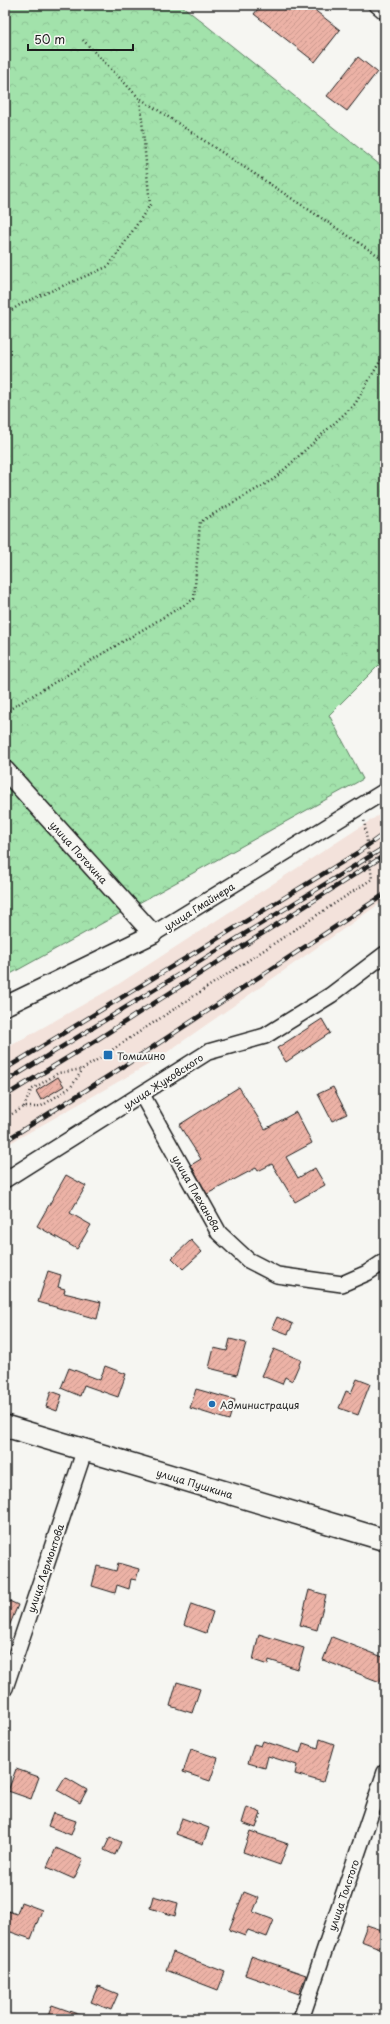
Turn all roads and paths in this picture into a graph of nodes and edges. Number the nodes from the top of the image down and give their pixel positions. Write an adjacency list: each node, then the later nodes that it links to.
1 (371, 5): 2 (lane)
2 (385, 17)
3 (83, 40): 4 (path)
4 (140, 99): 5 (path); 6 (path)
5 (385, 260)
6 (5, 314)
7 (385, 353): 8 (path)
8 (5, 712)
9 (5, 770): 12 (street, улица Потехина)
10 (385, 791): 11 (street, улица Гмайнера)
11 (362, 805): 12 (street, улица Гмайнера); 15 (path)
12 (153, 934): 14 (street, улица Гмайнера)
13 (385, 954): 16 (street, улица Жуковского)
14 (5, 1006)
15 (83, 1069): 17 (path); 17 (path)
16 (142, 1095): 19 (street, улица Жуковского); 20 (street, улица Плеханова)
17 (24, 1107): 18 (path)
18 (5, 1118)
19 (5, 1180)
20 (385, 1261)
21 (5, 1426): 22 (main road, улица Пушкина)
22 (85, 1449): 23 (main road, улица Пушкина); 24 (street, улица Лермонтова)
23 (385, 1540)
24 (5, 1688)
25 (385, 1772): 26 (street, улица Толстого)
26 (300, 2019)

